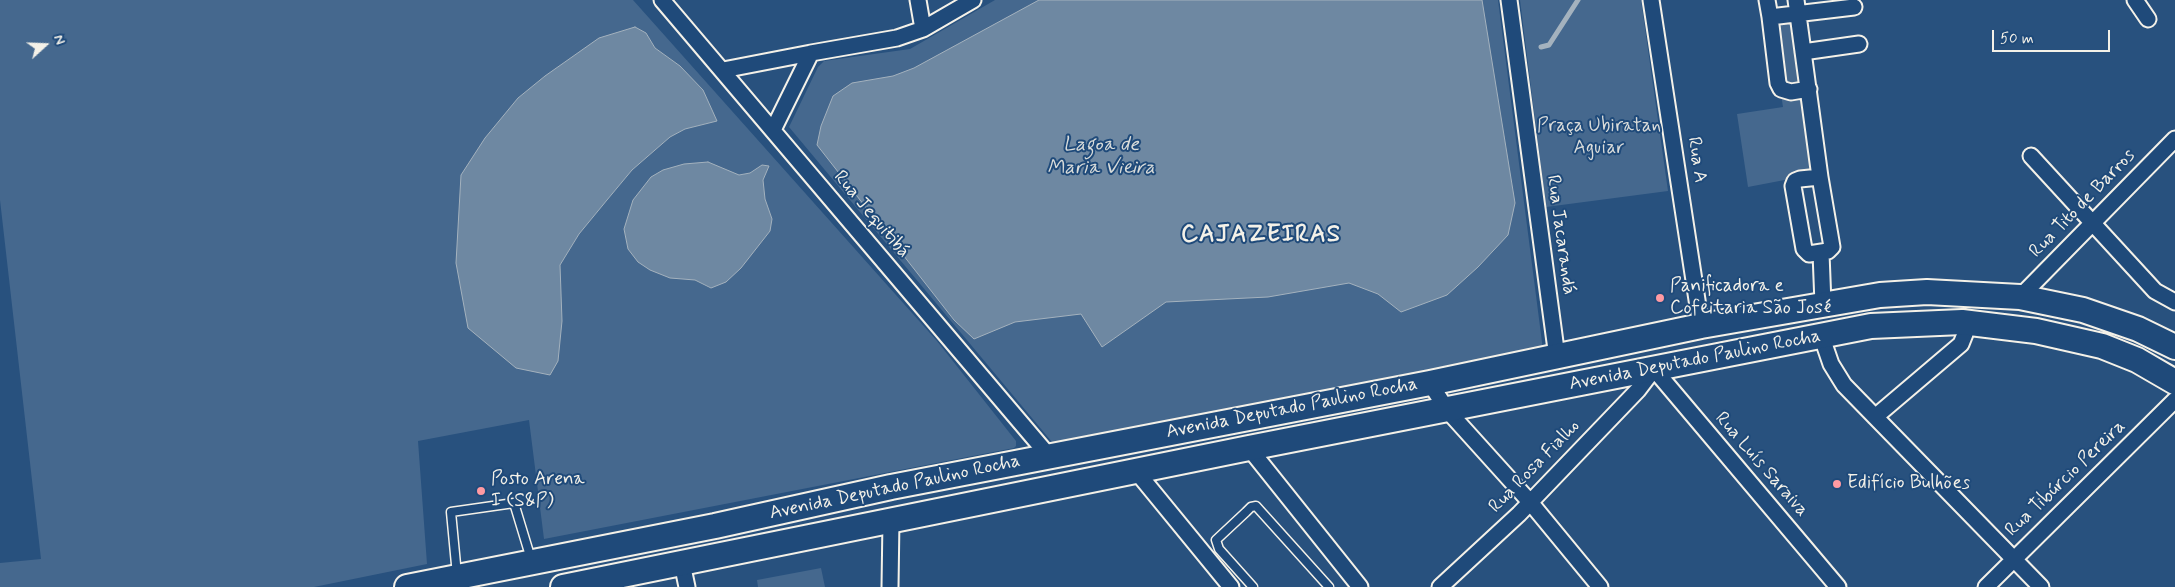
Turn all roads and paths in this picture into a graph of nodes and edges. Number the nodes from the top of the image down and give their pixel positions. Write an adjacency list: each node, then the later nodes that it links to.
1 (662, 0): 16 (street, Rua Jequitibá)
2 (918, 0): 12 (street)
3 (973, 0): 12 (street)
4 (1508, 0): 31 (street, Rua Jacarandá)
5 (1651, 0): 28 (street, Rua A)
6 (1767, 0): 10 (street)
7 (2135, 0): 11 (street)
8 (1797, 7): 9 (street); 10 (street); 14 (street)
9 (1854, 7)
10 (1770, 17): 17 (street)
11 (2148, 19)
12 (923, 29): 15 (street)
13 (1859, 44): 14 (street)
14 (1803, 52): 17 (street)
15 (811, 53): 16 (street); 18 (street)
16 (723, 70): 18 (street, Rua Jequitibá)
17 (1808, 89): 21 (street)
18 (774, 130): 39 (street, Rua Jequitibá)
19 (2175, 139): 22 (street, Rua Tito de Barros)
20 (2031, 156): 22 (street)
21 (1820, 177): 23 (street); 23 (street)
22 (2092, 223): 24 (street, Rua Tito de Barros); 25 (street)
23 (1820, 253): 26 (street)
24 (2020, 297): 26 (main road, Avenida Deputado Paulino Rocha); 30 (main road, Avenida Deputado Paulino Rocha)
25 (2175, 302)
26 (1823, 304): 28 (main road, Avenida Deputado Paulino Rocha)
27 (1962, 322): 29 (main road, Avenida Deputado Paulino Rocha); 33 (main road, Avenida Deputado Paulino Rocha); 37 (street)
28 (1701, 326): 31 (main road, Avenida Deputado Paulino Rocha)
29 (1821, 335): 32 (main road, Avenida Deputado Paulino Rocha); 37 (street)
30 (2175, 347)
31 (1557, 357): 34 (main road, Avenida Deputado Paulino Rocha)
32 (1654, 369): 36 (main road, Avenida Deputado Paulino Rocha); 42 (street, Rua Rosa Fialho); 58 (street, Rua Luís Saraiva)
33 (2175, 382)
34 (1430, 383): 36 (street); 39 (main road, Avenida Deputado Paulino Rocha)
35 (2175, 400): 44 (street, Rua Tibúrcio Pereira)
36 (1447, 410): 38 (main road, Avenida Deputado Paulino Rocha); 42 (street)
37 (1875, 417): 44 (street)
38 (1249, 448): 40 (main road, Avenida Deputado Paulino Rocha); 55 (street)
39 (1049, 456): 41 (main road, Avenida Deputado Paulino Rocha)
40 (1136, 471): 43 (main road, Avenida Deputado Paulino Rocha); 52 (street)
41 (891, 487): 43 (main road); 45 (main road, Avenida Deputado Paulino Rocha)
42 (1530, 502): 56 (street, Rua Rosa Fialho); 57 (street)
43 (891, 520): 46 (main road, Avenida Deputado Paulino Rocha); 51 (street)
44 (2013, 558): 59 (street, Rua Tibúrcio Pereira); 60 (street)
45 (532, 562): 47 (main road, Avenida Deputado Paulino Rocha); 47 (lane)
46 (682, 563): 49 (main road, Avenida Deputado Paulino Rocha); 50 (street)
47 (457, 577): 48 (main road, Avenida Deputado Paulino Rocha)
48 (407, 587)
49 (563, 587)
50 (686, 587)
51 (890, 587)
52 (1231, 587)
53 (1253, 587): 54 (lane)
54 (1329, 587)
55 (1360, 587)
56 (1440, 587)
57 (1600, 587)
58 (1838, 587)
59 (1986, 587)
60 (2041, 587)

